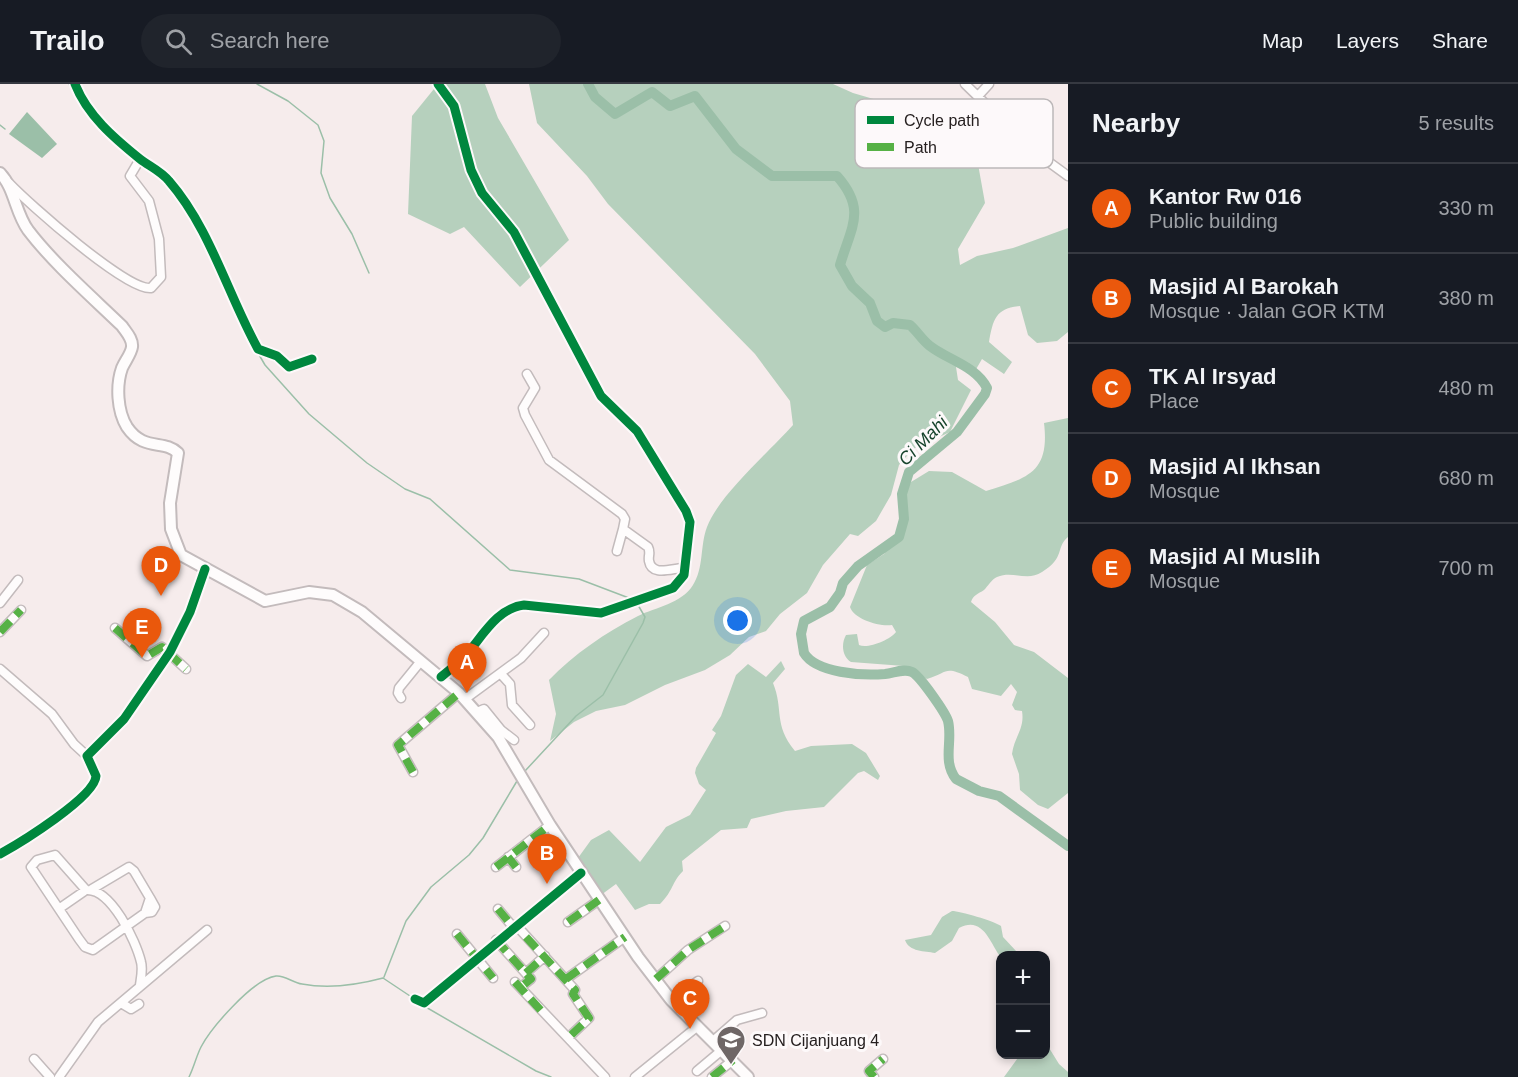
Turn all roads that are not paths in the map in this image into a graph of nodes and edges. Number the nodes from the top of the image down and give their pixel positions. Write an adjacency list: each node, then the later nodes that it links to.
1 (75, 84): 7 (street)
2 (438, 84): 16 (street)
3 (965, 84): 5 (street)
4 (988, 84): 5 (street)
5 (978, 96): 6 (street)
6 (981, 99)
7 (140, 159): 11 (street); 12 (street)
8 (1053, 165): 10 (street)
9 (0, 173): 11 (main road)
10 (1068, 176)
11 (9, 183): 17 (main road)
12 (312, 359)
13 (527, 374): 14 (street)
14 (623, 529): 15 (street); 16 (street)
15 (617, 551)
16 (685, 568): 29 (street)
17 (205, 569): 24 (street); 25 (main road)
18 (18, 580): 19 (street)
19 (0, 603)
20 (21, 610): 22 (street)
21 (114, 628): 24 (street)
22 (0, 632)
23 (544, 633): 28 (street)
24 (170, 652): 27 (street); 35 (street)
25 (421, 661): 29 (main road); 31 (street)
26 (0, 669): 35 (street)
27 (186, 669)
28 (501, 674): 30 (street); 33 (street)
29 (441, 677): 30 (main road)
30 (462, 696): 32 (main road); 36 (street)
31 (401, 698)
32 (477, 712): 34 (street); 37 (main road)
33 (530, 725)
34 (514, 740)
35 (87, 756): 38 (street)
36 (413, 772)
37 (550, 825): 39 (street); 42 (main road)
38 (0, 854)
39 (508, 857): 40 (street); 41 (street)
40 (496, 867)
41 (516, 867)
42 (581, 873): 44 (main road); 49 (street)
43 (89, 890): 45 (street); 45 (street); 48 (street); 48 (street)
44 (599, 900): 47 (street); 53 (main road)
45 (60, 908): 48 (street)
46 (498, 909): 49 (street)
47 (568, 922)
48 (126, 925): 57 (street)
49 (514, 926): 54 (street); 55 (street)
50 (725, 926): 62 (street)
51 (207, 930): 59 (street)
52 (457, 934): 56 (street)
53 (625, 937): 61 (street); 62 (main road)
54 (496, 940): 56 (street); 58 (street)
55 (545, 957): 58 (street); 61 (street)
56 (476, 959): 60 (street); 65 (street)
57 (142, 964): 59 (street); 64 (street)
58 (526, 973): 71 (street)
59 (154, 974): 64 (street)
60 (493, 978)
61 (566, 979): 71 (street)
62 (656, 980): 66 (main road)
63 (698, 981): 66 (street)
64 (140, 985): 67 (street)
65 (415, 999)
66 (671, 1000): 70 (main road)
67 (121, 1003): 68 (street); 79 (street)
68 (139, 1004)
69 (762, 1013): 72 (street)
70 (698, 1026): 72 (main road); 81 (street)
71 (568, 1038): 80 (street)
72 (713, 1041): 73 (main road)
73 (722, 1050): 76 (main road); 77 (street)
74 (34, 1059): 78 (street)
75 (883, 1059): 84 (street)
76 (733, 1060): 82 (street); 83 (main road)
77 (697, 1071)
78 (49, 1074): 79 (street)
79 (60, 1075)
80 (605, 1077)
81 (635, 1077)
82 (712, 1077)
83 (748, 1077)
84 (873, 1077)

